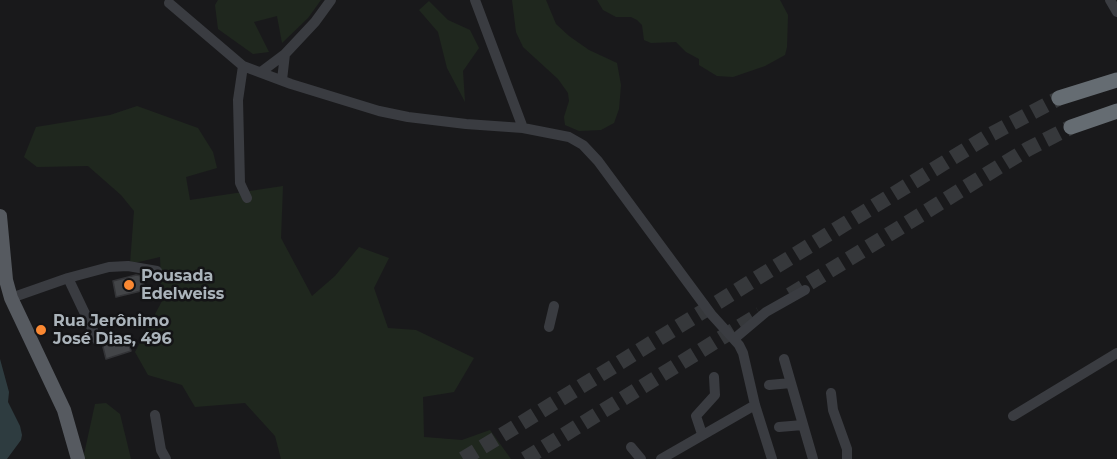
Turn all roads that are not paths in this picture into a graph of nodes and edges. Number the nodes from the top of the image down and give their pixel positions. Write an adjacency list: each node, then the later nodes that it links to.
1 (331, 0): 6 (street)
2 (475, 0): 14 (street)
3 (1110, 0): 5 (street)
4 (173, 1): 7 (street)
5 (1117, 12)
6 (285, 54): 8 (street); 9 (street)
7 (243, 66): 8 (street); 15 (street)
8 (261, 72): 9 (street)
9 (282, 80): 14 (street)
10 (1117, 80): 11 (highway)
11 (1059, 98)
12 (1117, 111): 13 (highway)
13 (1071, 127)
14 (523, 128): 23 (street)
15 (247, 198)
16 (0, 216): 20 (main road)
17 (157, 271): 18 (street)
18 (68, 278): 20 (street); 24 (street)
19 (805, 290): 23 (street)
20 (11, 298): 38 (main road)
21 (554, 306): 22 (street)
22 (549, 327)
23 (734, 339): 31 (street)
24 (98, 341)
25 (1117, 353): 33 (street)
26 (784, 360): 28 (street)
27 (714, 377): 36 (street)
28 (791, 383): 29 (street); 34 (street)
29 (769, 385)
30 (831, 393): 44 (street)
31 (755, 405): 36 (street); 42 (street)
32 (155, 415): 39 (street)
33 (1013, 416)
34 (803, 425): 35 (street); 43 (street)
35 (779, 427)
36 (702, 434): 41 (street)
37 (631, 447): 40 (street)
38 (78, 459)
39 (166, 459)
40 (640, 459)
41 (661, 459)
42 (772, 459)
43 (813, 459)
44 (847, 459)

